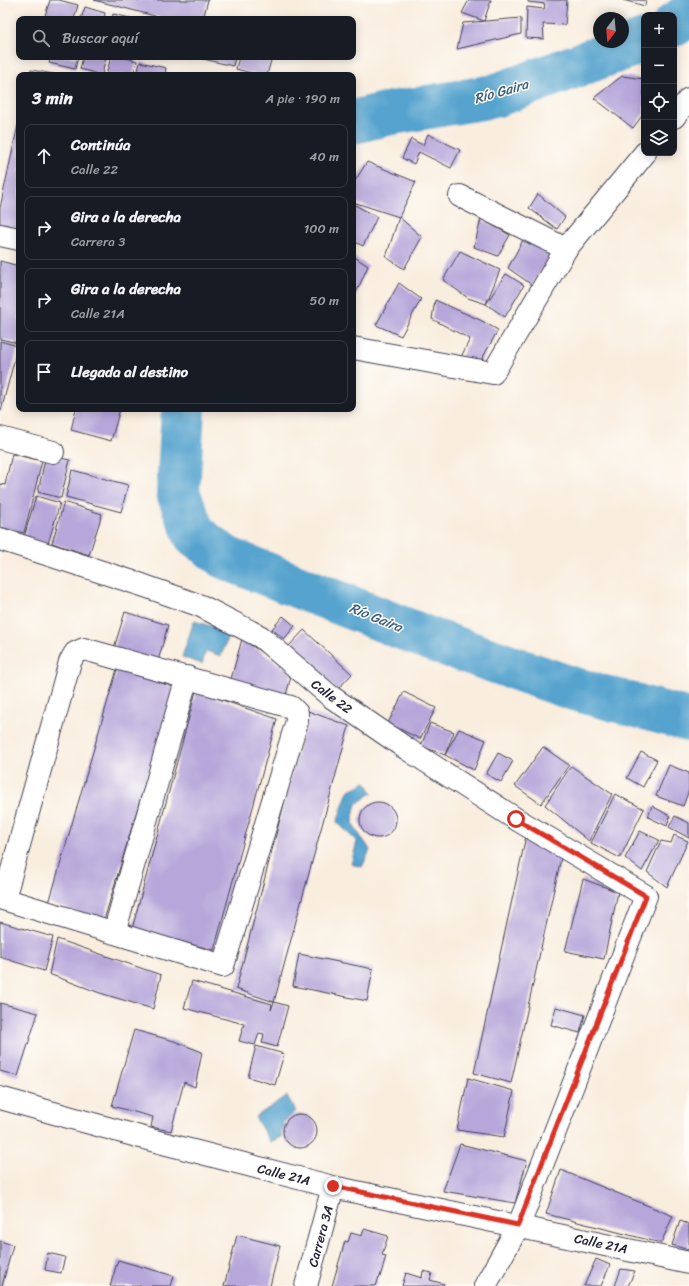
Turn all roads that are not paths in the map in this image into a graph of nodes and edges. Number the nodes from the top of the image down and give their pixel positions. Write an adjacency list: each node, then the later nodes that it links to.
1 (689, 99): 2 (street)
2 (677, 113)
3 (643, 156): 7 (street)
4 (460, 196): 7 (street)
5 (0, 235): 6 (street)
6 (16, 238)
7 (566, 249): 8 (street)
8 (356, 349)
9 (0, 438): 10 (street)
10 (53, 452)
11 (0, 539): 17 (street, Calle 22)
12 (187, 677): 13 (street); 14 (street); 14 (street)
13 (2, 898): 14 (street)
14 (114, 933)
15 (0, 1098): 16 (street, Calle 21A)
16 (333, 1186): 17 (street, Calle 21A); 19 (street, Carrera 3A)
17 (518, 1225): 18 (street, Calle 21A); 20 (street)
18 (689, 1263)
19 (306, 1286)
20 (486, 1286)

